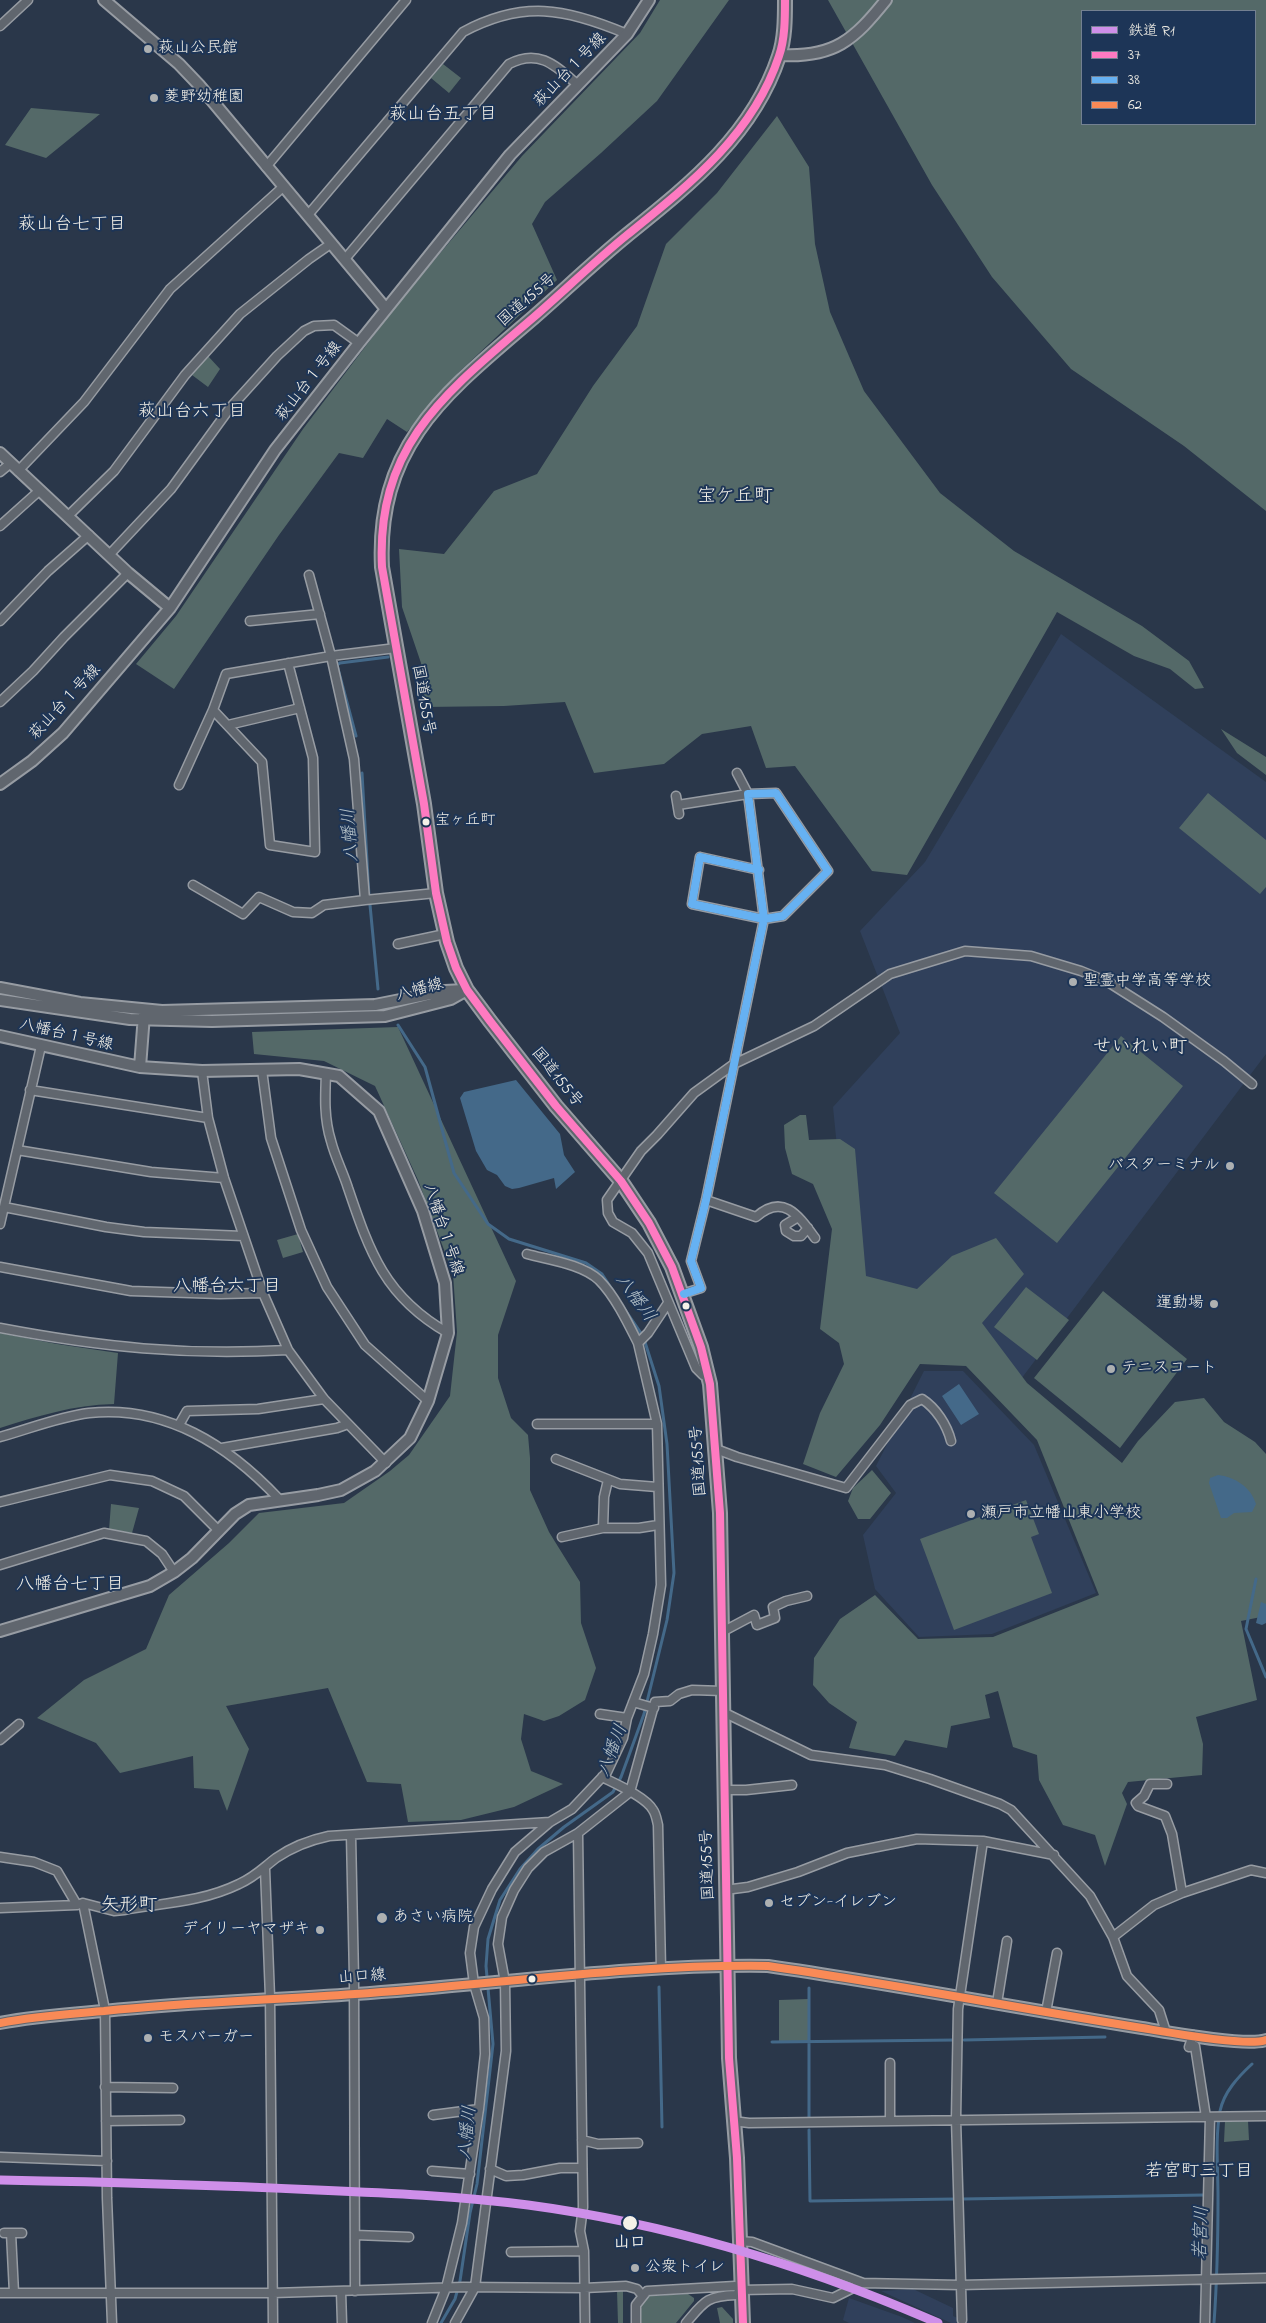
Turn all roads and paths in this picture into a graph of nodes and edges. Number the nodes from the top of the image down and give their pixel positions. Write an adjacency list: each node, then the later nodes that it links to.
1 (28, 0): 7 (street)
2 (104, 0): 11 (street)
3 (406, 0): 11 (street)
4 (649, 0): 8 (street, 萩山台１号線)
5 (785, 0): 9 (highway, 国道155号)
6 (886, 0): 9 (street)
7 (0, 26)
8 (627, 34): 10 (street, 萩山台１号線); 13 (street)
9 (780, 55): 32 (highway, 国道155号)
10 (578, 85): 15 (street); 16 (street, 萩山台１号線)
11 (266, 167): 12 (street)
12 (283, 187): 13 (street); 19 (street)
13 (308, 216): 14 (street)
14 (332, 243): 15 (street); 22 (street)
15 (344, 258): 16 (street)
16 (386, 309): 17 (street, 萩山台１号線)
17 (359, 343): 25 (street); 28 (street, 萩山台１号線)
18 (0, 453): 19 (street)
19 (15, 467): 20 (street); 21 (street)
20 (0, 472)
21 (40, 490): 22 (street); 23 (street)
22 (68, 516): 24 (street)
23 (0, 526)
24 (89, 535): 25 (street); 30 (street)
25 (110, 554): 26 (street)
26 (128, 573): 28 (street); 35 (street)
27 (310, 575): 29 (street)
28 (170, 608): 40 (street, 萩山台１号線)
29 (320, 614): 31 (street); 33 (street)
30 (0, 620)
31 (250, 621)
32 (396, 648): 33 (street); 48 (highway, 国道155号)
33 (331, 656): 34 (street); 49 (street)
34 (288, 663): 36 (street); 37 (street)
35 (0, 702)
36 (300, 708): 38 (street); 38 (street)
37 (213, 710): 38 (street); 41 (street)
38 (228, 726)
39 (737, 773): 42 (street)
40 (0, 784)
41 (179, 784)
42 (748, 794): 44 (street); 46 (street); 50 (street)
43 (676, 796): 44 (street)
44 (678, 805): 45 (street)
45 (679, 814)
46 (759, 870): 50 (street); 50 (street)
47 (192, 885): 49 (street)
48 (436, 893): 49 (street); 51 (highway, 国道155号)
49 (365, 900)
50 (764, 919): 60 (street)
51 (445, 934): 52 (street); 54 (highway, 国道155号)
52 (398, 944)
53 (0, 988): 56 (street, 八幡線)
54 (467, 990): 56 (street, 八幡線); 57 (street, 八幡線); 70 (highway, 国道155号)
55 (0, 1000): 57 (street, 八幡線)
56 (144, 1010): 57 (street)
57 (144, 1020): 61 (street)
58 (0, 1036): 59 (street, 八幡台１号線)
59 (40, 1046): 61 (street, 八幡台１号線); 66 (street)
60 (734, 1064): 65 (street); 70 (street); 71 (street)
61 (140, 1067): 63 (street, 八幡台１号線)
62 (262, 1070): 63 (street, 八幡台１号線); 64 (street, 八幡台１号線); 89 (street)
63 (202, 1071): 67 (street)
64 (326, 1074): 84 (street); 84 (street, 八幡台１号線)
65 (1252, 1084)
66 (30, 1090): 67 (street); 68 (street)
67 (208, 1118): 69 (street)
68 (17, 1150): 69 (street); 72 (street)
69 (224, 1178): 76 (street)
70 (621, 1181): 81 (highway, 国道155号); 82 (street)
71 (706, 1200): 73 (street); 81 (street)
72 (4, 1207): 74 (street); 76 (street)
73 (798, 1218): 75 (street); 75 (street)
74 (0, 1224)
75 (808, 1228): 77 (street)
76 (244, 1236): 80 (street)
77 (816, 1238)
78 (527, 1254): 85 (street)
79 (0, 1267): 80 (street)
80 (263, 1293): 86 (street)
81 (682, 1294): 87 (highway, 国道155号)
82 (668, 1303): 85 (street); 87 (street)
83 (0, 1328): 86 (street)
84 (448, 1333): 89 (street, 八幡台１号線)
85 (639, 1342): 92 (street)
86 (288, 1350): 88 (street)
87 (708, 1375): 97 (highway, 国道155号)
88 (324, 1399): 90 (street); 93 (street)
89 (428, 1401): 99 (street, 八幡台１号線)
90 (348, 1424): 96 (street); 99 (street)
91 (537, 1424): 92 (street)
92 (657, 1424): 101 (street)
93 (179, 1425): 94 (street); 96 (street)
94 (0, 1437)
95 (951, 1441): 97 (street)
96 (222, 1448): 102 (street)
97 (716, 1448): 112 (highway, 国道155号)
98 (556, 1460): 100 (street)
99 (386, 1463): 102 (street, 八幡台１号線)
100 (608, 1480): 101 (street); 105 (street)
101 (657, 1487): 104 (street)
102 (279, 1499): 106 (street, 八幡台１号線)
103 (0, 1502): 106 (street)
104 (658, 1525): 105 (street); 114 (street)
105 (603, 1528): 107 (street)
106 (219, 1531): 109 (street, 八幡台１号線)
107 (562, 1537)
108 (0, 1565): 109 (street)
109 (174, 1572): 111 (street, 八幡台１号線)
110 (806, 1596): 112 (street)
111 (0, 1632)
112 (722, 1632): 113 (highway, 国道155号)
113 (723, 1691): 115 (street); 116 (highway, 国道155号)
114 (635, 1703): 115 (street); 118 (street)
115 (652, 1708): 124 (street)
116 (723, 1712): 125 (highway, 国道155号); 130 (street)
117 (600, 1714): 118 (street)
118 (627, 1718): 121 (street)
119 (19, 1724): 120 (street)
120 (0, 1740)
121 (602, 1777): 124 (street); 126 (street)
122 (1168, 1784): 135 (street)
123 (792, 1785): 125 (street)
124 (626, 1790): 127 (street); 142 (street)
125 (724, 1790): 134 (highway, 国道155号)
126 (550, 1822): 128 (street); 145 (street)
127 (578, 1833): 143 (street); 144 (street)
128 (351, 1835): 132 (street); 146 (street)
129 (983, 1841): 130 (street); 134 (street); 147 (street)
130 (1054, 1855): 138 (street)
131 (0, 1857): 136 (street)
132 (265, 1869): 136 (street); 148 (street)
133 (1266, 1873): 135 (street)
134 (725, 1890): 141 (highway, 国道155号)
135 (1182, 1893): 138 (street)
136 (80, 1904): 137 (street); 150 (street)
137 (0, 1908)
138 (1113, 1937): 153 (street)
139 (1007, 1941): 149 (street)
140 (1057, 1953): 151 (street)
141 (727, 1966): 142 (street, 山口線); 147 (street, 山口線); 166 (highway, 国道155号)
142 (661, 1970): 143 (street, 山口線)
143 (579, 1976): 144 (street, 山口線); 168 (street)
144 (501, 1982): 145 (street, 山口線); 173 (street)
145 (477, 1984): 146 (street, 山口線); 159 (street)
146 (354, 1994): 148 (street, 山口線); 177 (street)
147 (961, 1996): 149 (street, 山口線); 163 (street)
148 (270, 1998): 150 (street, 山口線); 194 (street)
149 (996, 2003): 151 (street, 山口線)
150 (105, 2010): 152 (street, 山口線); 157 (street)
151 (1046, 2012): 153 (street, 山口線)
152 (0, 2023)
153 (1166, 2032): 154 (street, 山口線)
154 (1193, 2035): 155 (street, 山口線); 162 (street)
155 (1266, 2040)
156 (890, 2063): 167 (street)
157 (105, 2086): 158 (street); 165 (street)
158 (174, 2088)
159 (479, 2109): 160 (street); 175 (street)
160 (433, 2115)
161 (1266, 2116): 162 (street)
162 (1213, 2117): 163 (street); 183 (street)
163 (956, 2119): 167 (street); 185 (street)
164 (180, 2120): 165 (street)
165 (106, 2121): 171 (street)
166 (733, 2121): 167 (street); 179 (highway, 国道155号)
167 (890, 2121)
168 (582, 2140): 169 (street); 172 (street)
169 (638, 2144)
170 (0, 2157): 171 (street)
171 (107, 2161): 195 (street)
172 (582, 2168): 173 (street); 180 (street)
173 (490, 2169): 186 (street)
174 (432, 2171): 175 (street)
175 (470, 2174): 187 (street)
176 (22, 2233): 193 (street)
177 (356, 2235): 178 (street); 189 (street)
178 (409, 2237)
179 (739, 2241): 184 (street); 190 (highway, 国道155号)
180 (584, 2251): 181 (street); 188 (street)
181 (511, 2252)
182 (1266, 2278): 183 (street)
183 (1214, 2280): 185 (street); 207 (street)
184 (863, 2283): 185 (street); 190 (street)
185 (960, 2285): 197 (street)
186 (475, 2287): 187 (street); 188 (street); 202 (street)
187 (449, 2288): 189 (street); 201 (street)
188 (584, 2288): 196 (street); 203 (street)
189 (355, 2290): 191 (street)
190 (741, 2290): 196 (street); 205 (street); 206 (highway, 国道155号)
191 (342, 2291): 194 (street); 200 (street)
192 (0, 2293): 193 (street)
193 (14, 2293): 195 (street)
194 (273, 2293): 195 (street); 199 (street)
195 (111, 2294): 198 (street)
196 (642, 2295): 204 (street)
197 (962, 2320)
198 (112, 2323)
199 (273, 2323)
200 (342, 2323)
201 (432, 2323)
202 (455, 2323)
203 (585, 2323)
204 (636, 2323)
205 (686, 2323)
206 (743, 2323)
207 (1205, 2323)

